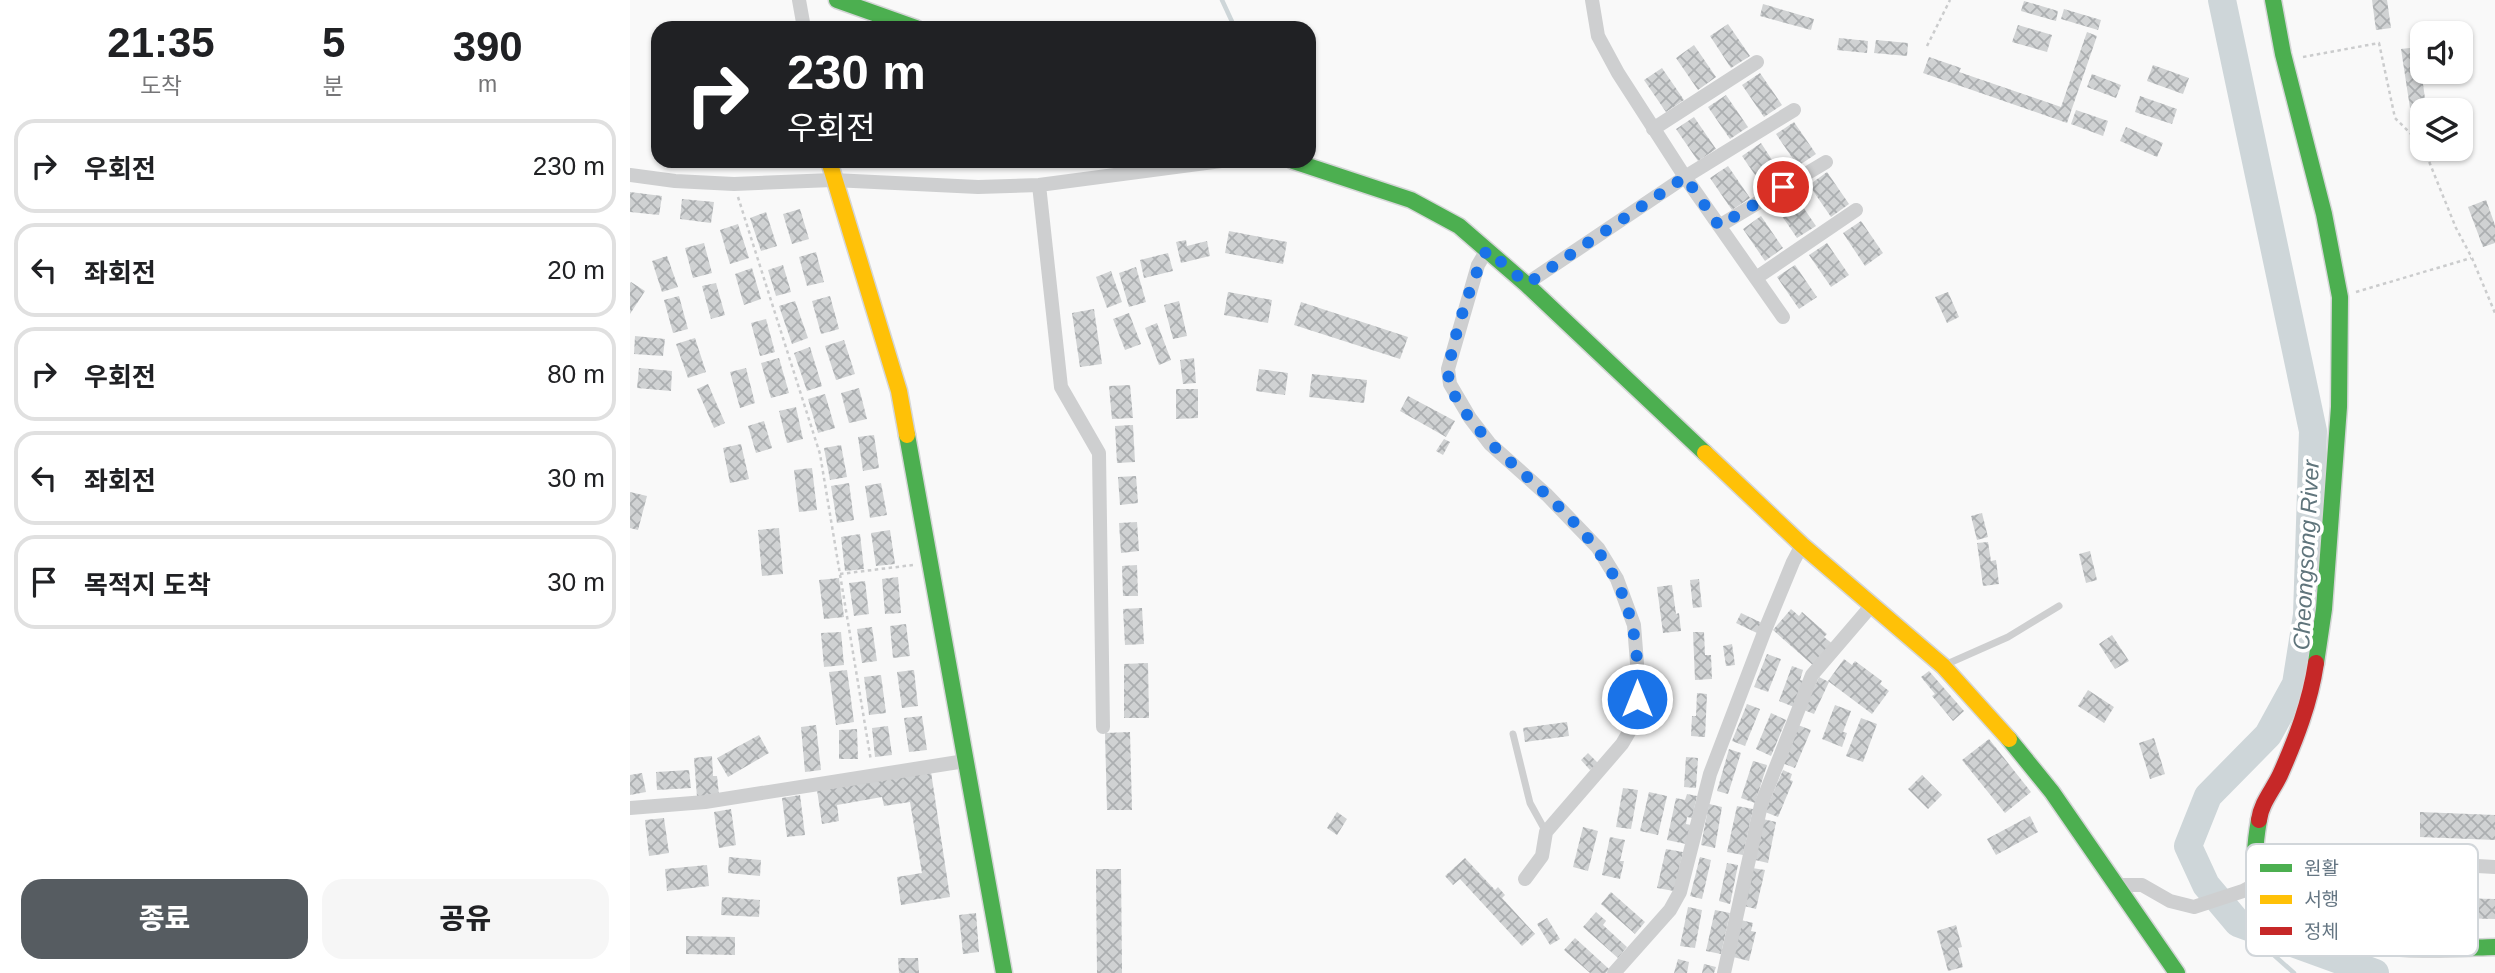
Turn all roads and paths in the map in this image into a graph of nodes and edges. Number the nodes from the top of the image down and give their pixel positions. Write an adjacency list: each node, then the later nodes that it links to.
1 (799, 0): 6 (street)
2 (837, 0): 7 (street)
3 (1592, 0): 12 (street)
4 (1950, 0): 8 (path)
5 (2273, 0): 9 (street)
6 (803, 21)
7 (896, 21)
8 (1927, 46)
9 (2285, 61): 13 (path); 30 (street)
10 (1757, 62): 12 (street)
11 (1794, 110): 20 (street)
12 (1653, 129): 20 (street)
13 (2410, 134)
14 (2429, 161): 27 (path)
15 (1826, 162): 25 (street)
16 (831, 168): 21 (street)
17 (1169, 168): 23 (street)
18 (1314, 168): 26 (street)
19 (630, 175): 22 (street)
20 (1685, 177): 25 (street); 29 (street)
21 (833, 180): 22 (street); 23 (street); 34 (street)
22 (734, 184): 35 (path)
23 (1039, 185): 39 (street)
24 (1856, 210): 28 (street)
25 (1719, 226): 28 (street)
26 (1487, 250): 29 (street); 44 (street)
27 (2472, 258): 30 (path); 31 (path)
28 (1755, 278): 32 (street)
29 (1527, 284): 33 (street)
30 (2340, 297): 45 (street)
31 (2495, 313)
32 (1783, 317)
33 (1802, 545): 36 (street); 50 (street)
34 (930, 563): 35 (path); 41 (street)
35 (840, 574): 42 (path)
36 (1872, 605): 38 (street); 51 (street)
37 (2059, 606): 38 (lane)
38 (1943, 666): 47 (street)
39 (1104, 727)
40 (1513, 734): 44 (lane)
41 (965, 761): 42 (street); 49 (street)
42 (873, 775): 43 (street)
43 (630, 808)
44 (1546, 832): 46 (street)
45 (2255, 844)
46 (1525, 878)
47 (2115, 885): 48 (street); 52 (street)
48 (2246, 889)
49 (1004, 973)
50 (1614, 973)
51 (1724, 973)
52 (2178, 973)

